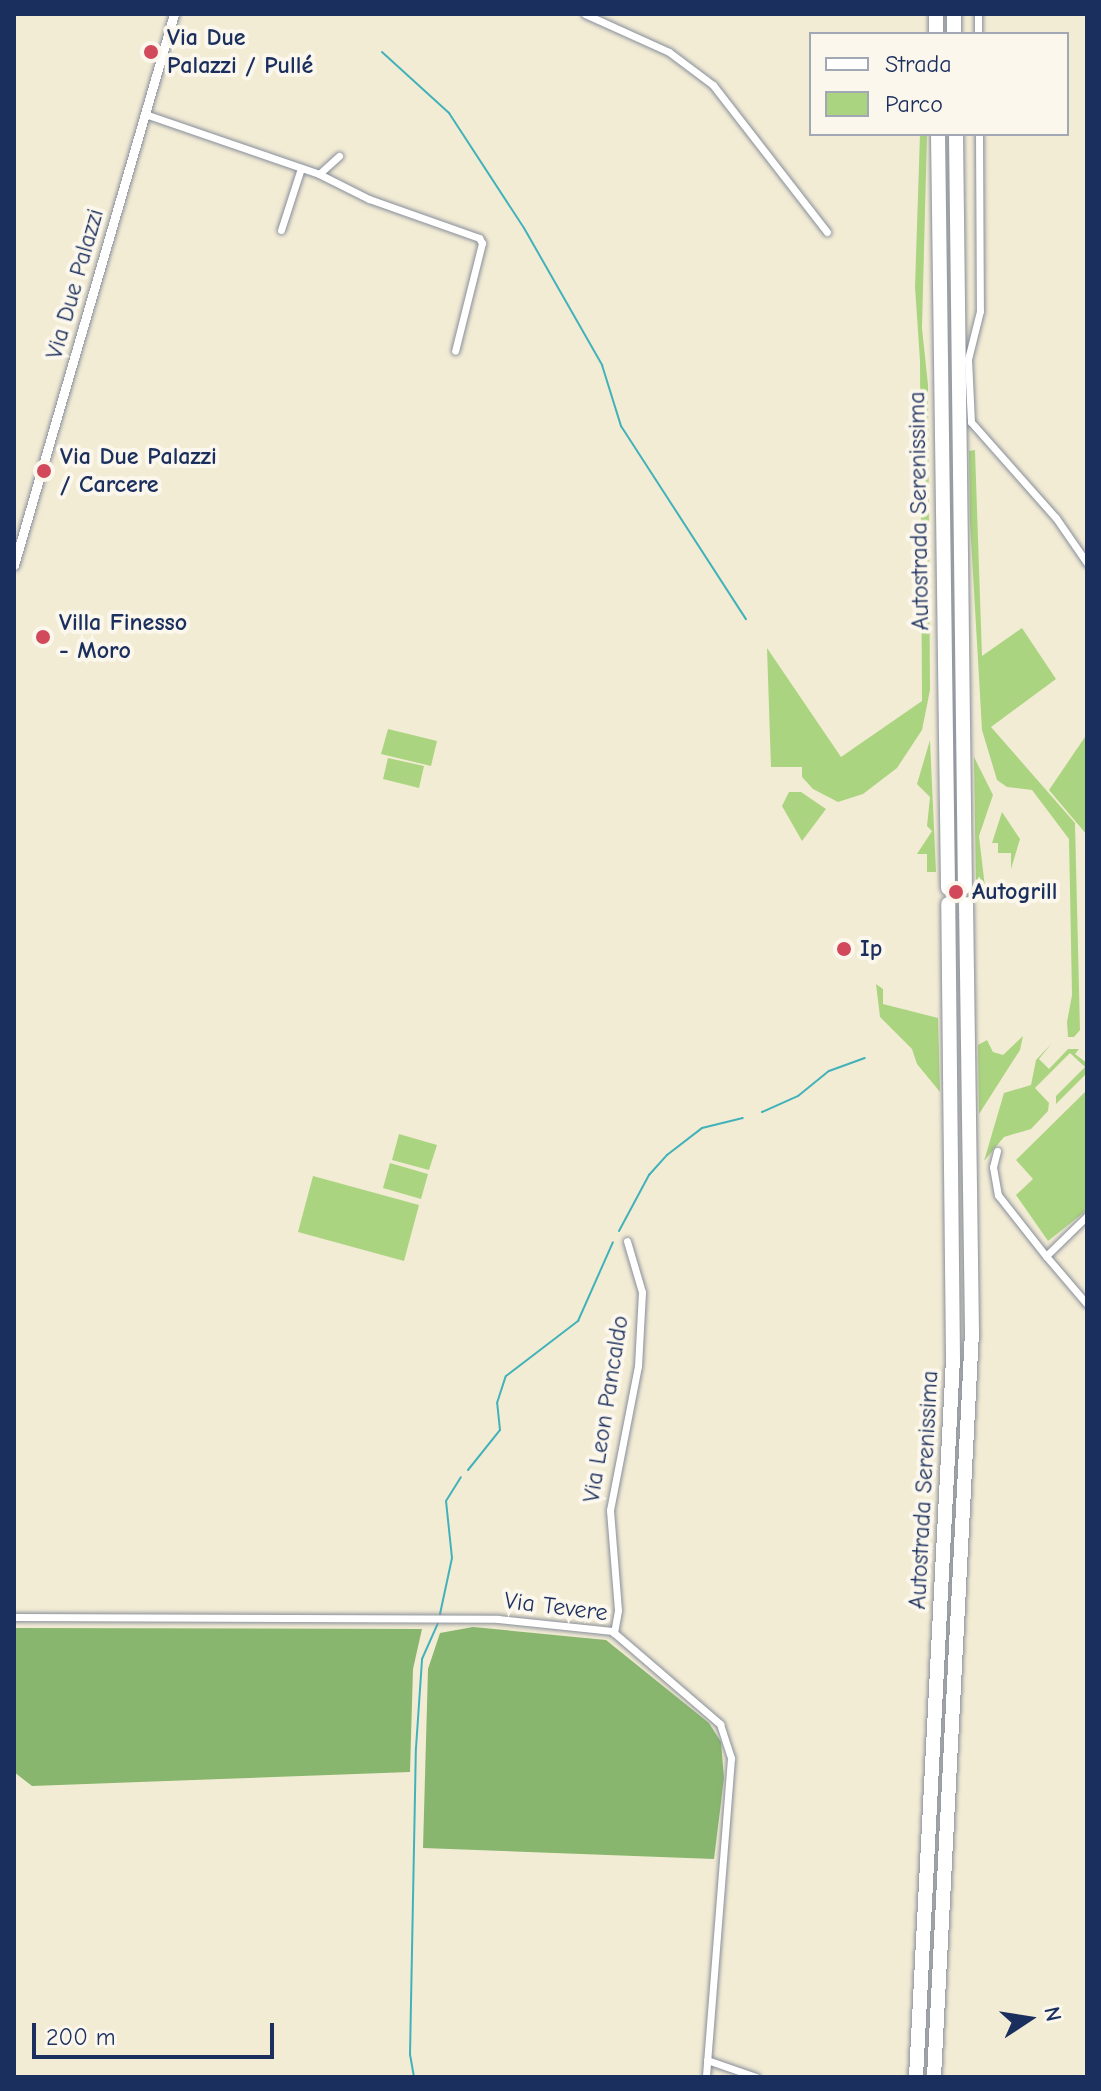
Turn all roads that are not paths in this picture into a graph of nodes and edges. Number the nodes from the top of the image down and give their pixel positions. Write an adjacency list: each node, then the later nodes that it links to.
1 (174, 14): 3 (street, Via Due Palazzi)
2 (585, 14): 11 (street)
3 (145, 114): 8 (street); 14 (street, Via Due Palazzi)
4 (938, 136): 16 (highway, Autostrada Serenissima)
5 (956, 136): 15 (highway, Autostrada Serenissima)
6 (979, 136): 13 (street)
7 (339, 156): 9 (street)
8 (301, 168): 9 (street); 10 (street)
9 (319, 174): 12 (street)
10 (281, 230)
11 (827, 232)
12 (455, 351)
13 (1087, 563)
14 (14, 565)
15 (965, 887)
16 (948, 888)
17 (948, 904): 29 (highway, Autostrada Serenissima)
18 (966, 904): 30 (highway, Autostrada Serenissima)
19 (997, 1151): 22 (street)
20 (1087, 1216): 22 (street)
21 (627, 1241): 25 (street, Via Leon Pancaldo)
22 (1046, 1256): 23 (street)
23 (1087, 1304)
24 (14, 1617): 25 (street, Via Tevere)
25 (614, 1633): 26 (street, Via Tevere)
26 (707, 2060): 27 (street, Via Tevere); 28 (street)
27 (706, 2077)
28 (756, 2077)
29 (916, 2077)
30 (934, 2077)

